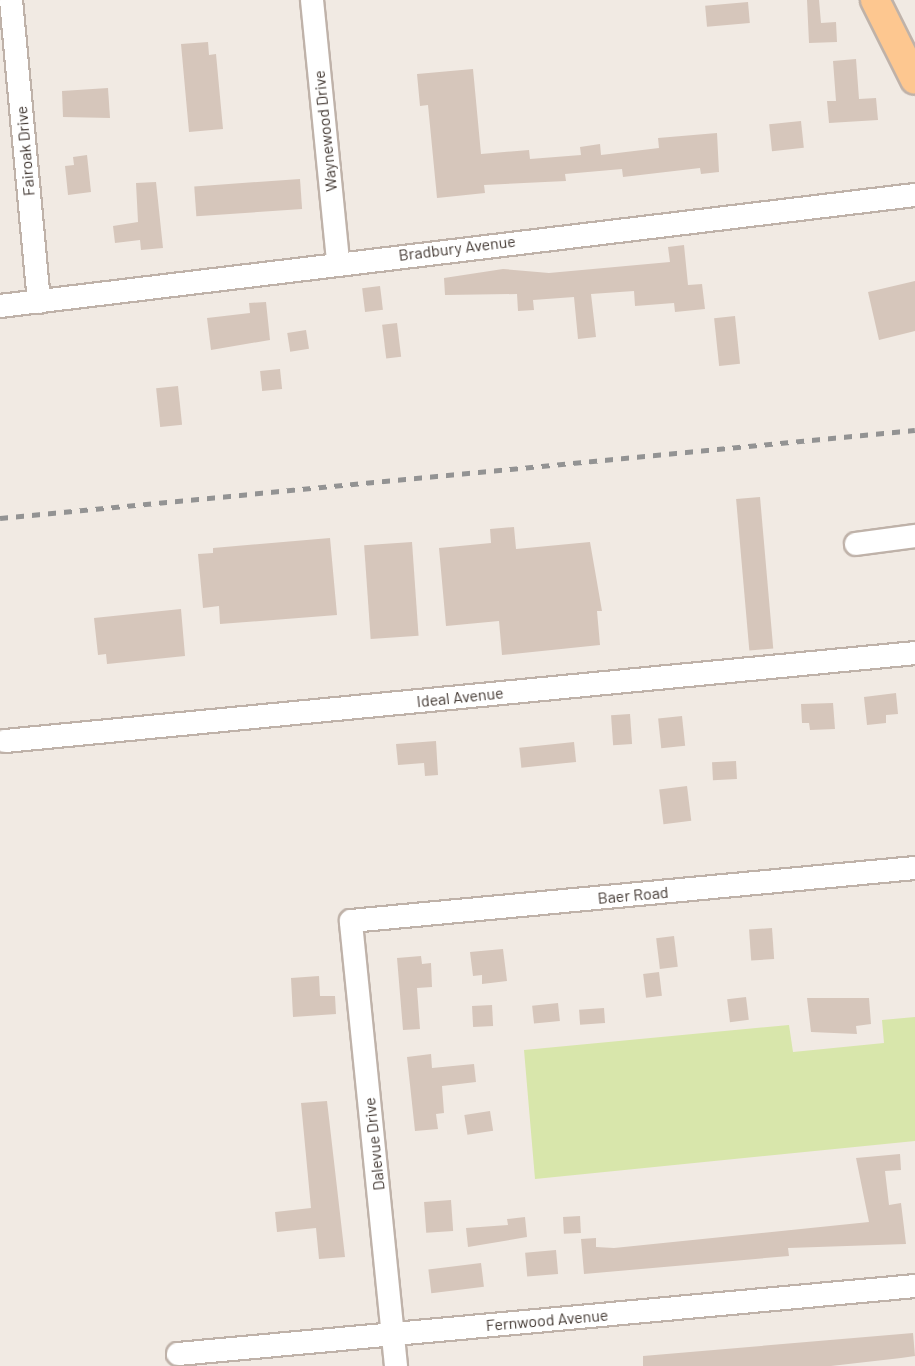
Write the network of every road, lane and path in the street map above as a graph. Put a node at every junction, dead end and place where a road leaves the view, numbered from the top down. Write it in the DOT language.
graph roads {
  1 [pos="11,0"];
  2 [pos="312,0"];
  3 [pos="875,0"];
  4 [pos="915,80"];
  5 [pos="915,195"];
  6 [pos="338,262"];
  7 [pos="39,302"];
  8 [pos="0,306"];
  9 [pos="915,536"];
  10 [pos="856,544"];
  11 [pos="915,653"];
  12 [pos="5,741"];
  13 [pos="915,868"];
  14 [pos="351,921"];
  15 [pos="915,1286"];
  16 [pos="393,1335"];
  17 [pos="178,1354"];
  18 [pos="396,1366"];
  1 -- 7 [label="street, Fairoak Drive"];
  2 -- 6 [label="street, Waynewood Drive"];
  3 -- 4 [label="main road"];
  5 -- 6 [label="street, Bradbury Avenue"];
  6 -- 7 [label="street, Bradbury Avenue"];
  7 -- 8 [label="street, Bradbury Avenue"];
  9 -- 10 [label="street"];
  11 -- 12 [label="street, Ideal Avenue"];
  13 -- 14 [label="street, Baer Road"];
  14 -- 16 [label="street, Dalevue Drive"];
  15 -- 16 [label="street, Fernwood Avenue"];
  16 -- 17 [label="street, Fernwood Avenue"];
  16 -- 18 [label="street, Dalevue Drive"];
}
